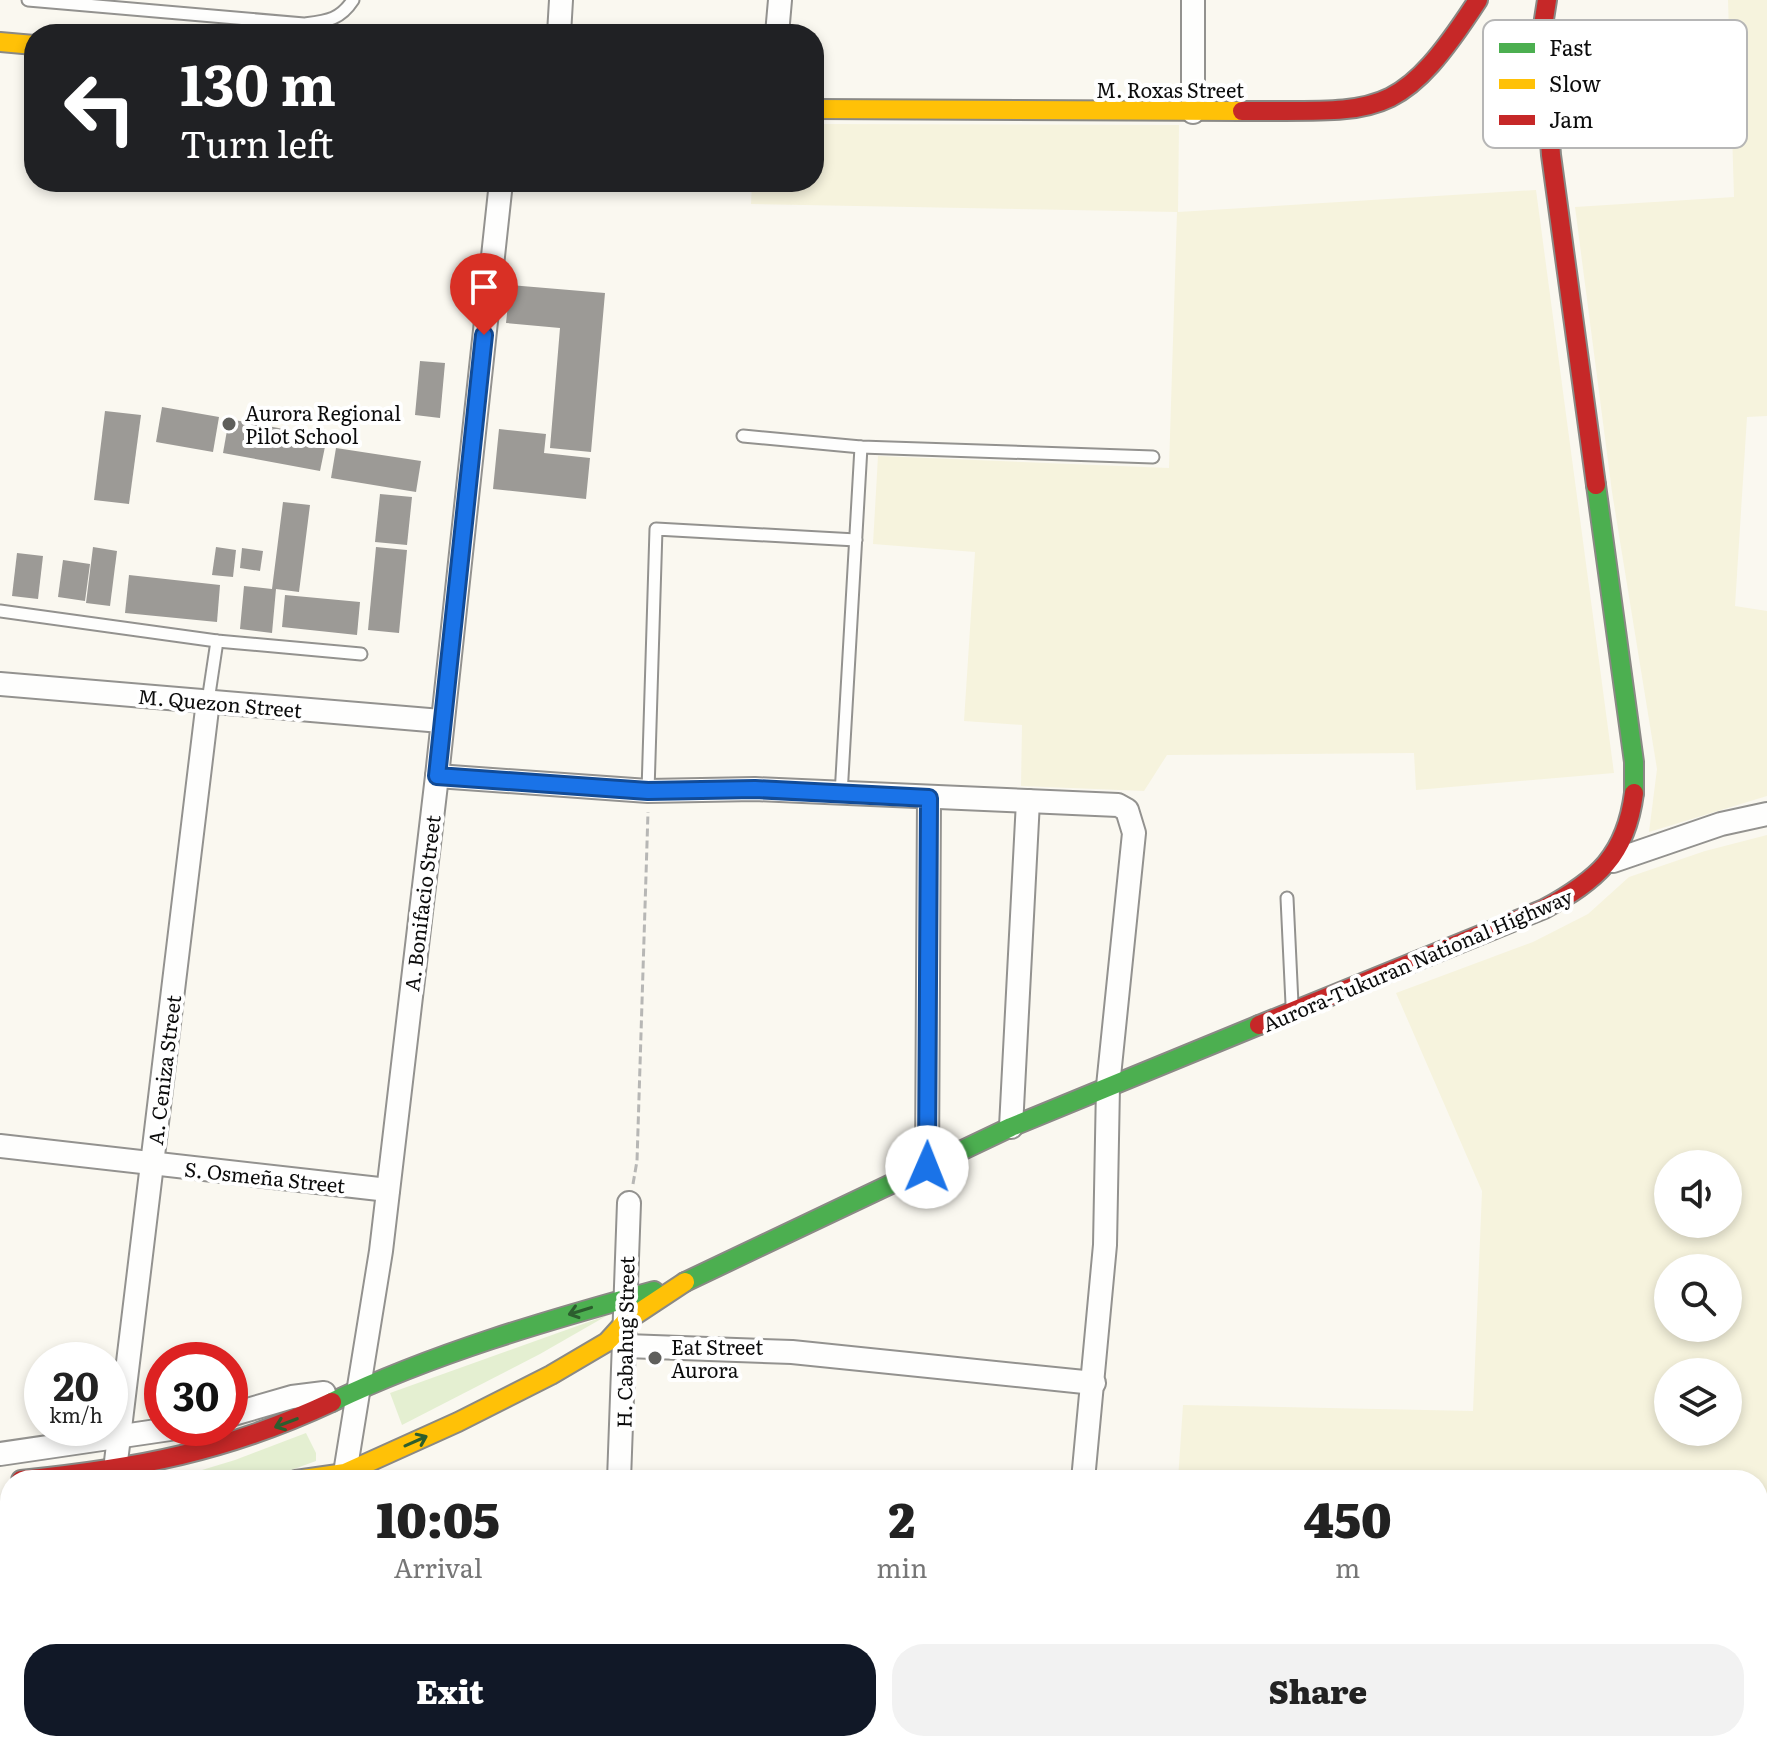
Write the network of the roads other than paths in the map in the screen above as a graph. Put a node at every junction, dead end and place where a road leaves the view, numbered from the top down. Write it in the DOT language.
graph roads {
  1 [pos="28,0"];
  2 [pos="353,0"];
  3 [pos="561,0"];
  4 [pos="780,0"];
  5 [pos="1193,0"];
  6 [pos="1478,0"];
  7 [pos="1547,0"];
  8 [pos="1544,20"];
  9 [pos="560,24"];
  10 [pos="778,24"];
  11 [pos="0,42"];
  12 [pos="24,44"];
  13 [pos="824,109"];
  14 [pos="1193,112"];
  15 [pos="1550,148"];
  16 [pos="500,192"];
  17 [pos="743,436"];
  18 [pos="861,447"];
  19 [pos="1153,457"];
  20 [pos="856,540"];
  21 [pos="0,611"];
  22 [pos="217,641"];
  23 [pos="361,654"];
  24 [pos="0,684"];
  25 [pos="208,701"];
  26 [pos="441,721"];
  27 [pos="437,776"];
  28 [pos="648,791"];
  29 [pos="841,796"];
  30 [pos="929,798"];
  31 [pos="1028,801"];
  32 [pos="1767,814"];
  33 [pos="1612,862"];
  34 [pos="1287,898"];
  35 [pos="1292,1013"];
  36 [pos="1108,1086"];
  37 [pos="1011,1127"];
  38 [pos="0,1146"];
  39 [pos="152,1163"];
  40 [pos="927,1167"];
  41 [pos="388,1190"];
  42 [pos="629,1203"];
  43 [pos="625,1310"];
  44 [pos="626,1346"];
  45 [pos="128,1358"];
  46 [pos="1094,1383"];
  47 [pos="357,1390"];
  48 [pos="248,1410"];
  49 [pos="63,1446"];
  50 [pos="117,1446"];
  51 [pos="0,1454"];
  52 [pos="115,1470"];
  53 [pos="133,1470"];
  54 [pos="343,1470"];
  55 [pos="358,1470"];
  56 [pos="620,1470"];
  57 [pos="1084,1470"];
  1 -- 2 [label="lane"];
  3 -- 9 [label="street"];
  4 -- 10 [label="street"];
  5 -- 14 [label="street"];
  6 -- 14 [label="main road, M. Roxas Street"];
  7 -- 8 [label="main road, Aurora-Tukuran National Highway"];
  11 -- 12 [label="main road"];
  13 -- 14 [label="main road, M. Roxas Street"];
  15 -- 33 [label="main road, Aurora-Tukuran National Highway"];
  16 -- 26 [label="street, A. Bonifacio Street"];
  17 -- 18 [label="lane"];
  18 -- 19 [label="lane"];
  18 -- 20 [label="lane"];
  20 -- 28 [label="lane"];
  20 -- 29 [label="lane"];
  21 -- 22 [label="lane"];
  22 -- 23 [label="lane"];
  22 -- 25 [label="lane"];
  24 -- 25 [label="street, M. Quezon Street"];
  25 -- 26 [label="street, M. Quezon Street"];
  25 -- 39 [label="street, A. Ceniza Street"];
  26 -- 27 [label="street, A. Bonifacio Street"];
  27 -- 28 [label="street"];
  27 -- 41 [label="street, A. Bonifacio Street"];
  28 -- 29 [label="street"];
  29 -- 30 [label="street"];
  30 -- 31 [label="street"];
  30 -- 40 [label="street"];
  31 -- 36 [label="street"];
  31 -- 37 [label="street"];
  32 -- 33 [label="street"];
  33 -- 35 [label="main road, Aurora-Tukuran National Highway"];
  34 -- 35 [label="lane"];
  35 -- 36 [label="main road, Aurora-Tukuran National Highway"];
  36 -- 37 [label="main road, Aurora-Tukuran National Highway"];
  36 -- 46 [label="street"];
  37 -- 40 [label="main road, Aurora-Tukuran National Highway"];
  38 -- 39 [label="street, S. Osmeña Street"];
  39 -- 41 [label="street, S. Osmeña Street"];
  39 -- 45 [label="street, A. Ceniza Street"];
  40 -- 43 [label="main road, Aurora-Tukuran National Highway"];
  41 -- 47 [label="street, A. Bonifacio Street"];
  42 -- 43 [label="street, H. Cabahug Street"];
  43 -- 44 [label="street, H. Cabahug Street"];
  43 -- 47 [label="main road, Aurora-Tukuran National Highway, one-way"];
  55 -- 43 [label="main road, Aurora-Tukuran National Highway, one-way"];
  44 -- 46 [label="street"];
  44 -- 56 [label="street, H. Cabahug Street"];
  46 -- 57 [label="street"];
  47 -- 48 [label="street, Aurora-Tukuran National Highway"];
  47 -- 53 [label="main road, Aurora-Tukuran National Highway, one-way"];
  47 -- 54 [label="street, A. Bonifacio Street"];
  49 -- 51 [label="street"];
  50 -- 52 [label="street, A. Ceniza Street"];
}
